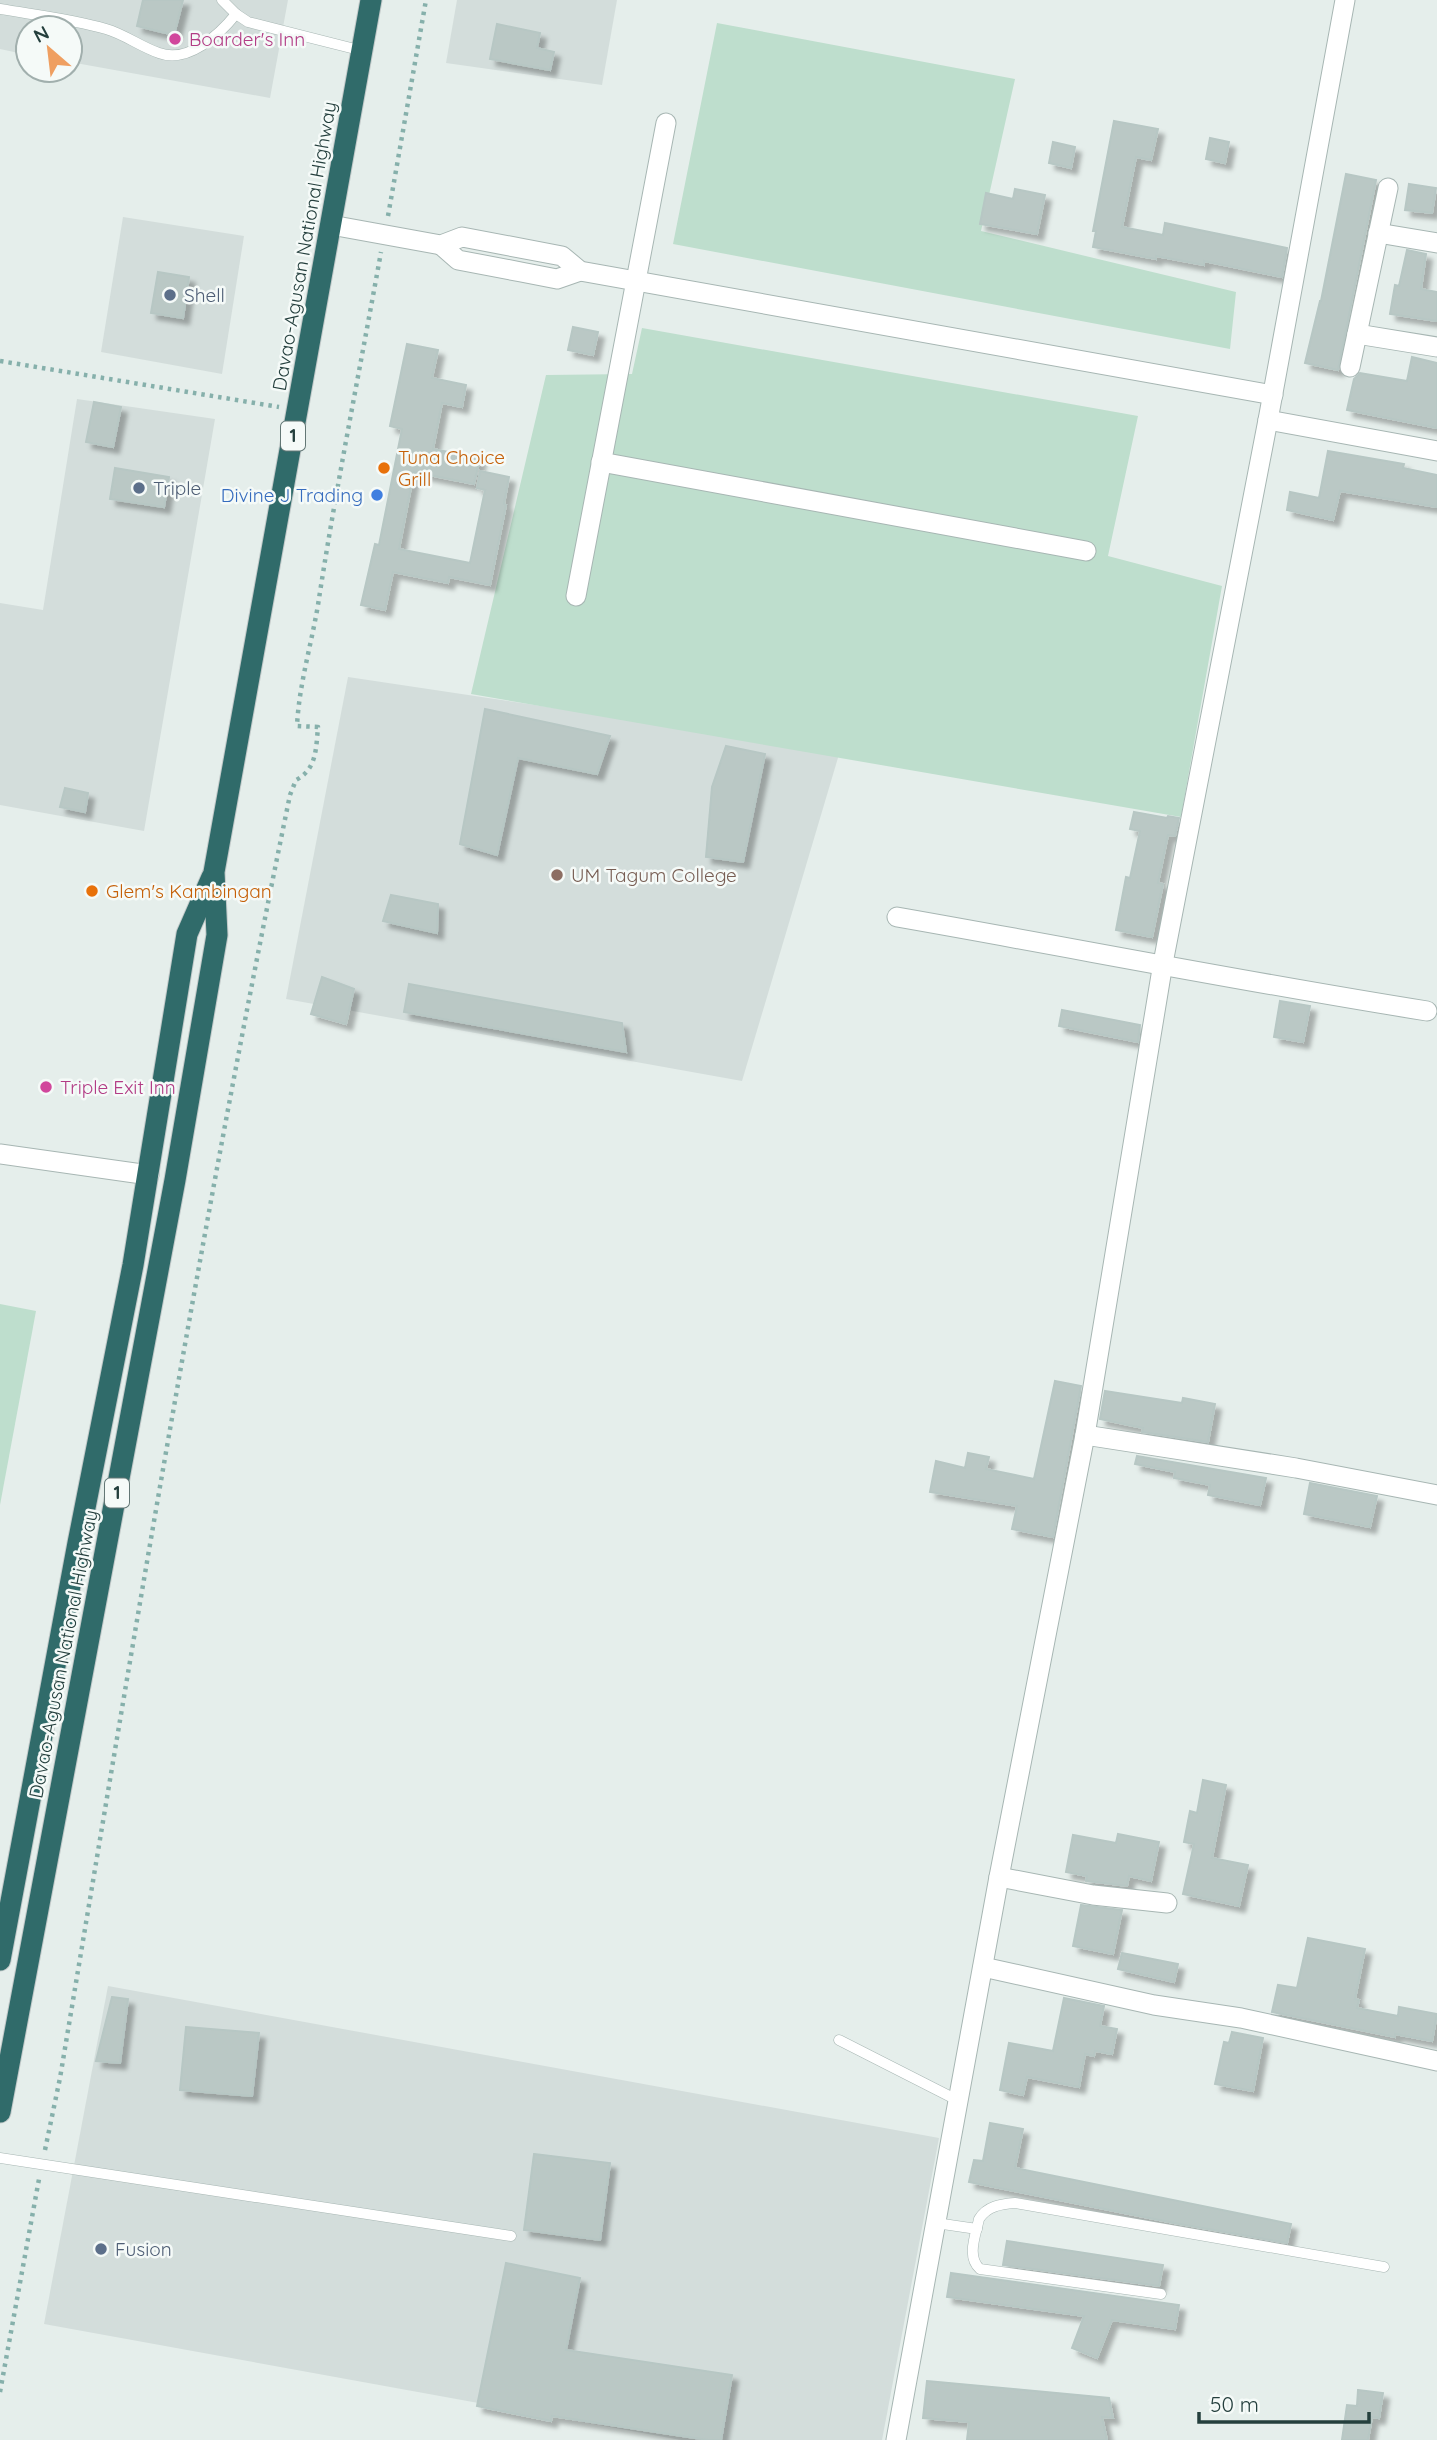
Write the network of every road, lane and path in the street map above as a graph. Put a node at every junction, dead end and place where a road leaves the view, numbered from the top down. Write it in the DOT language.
graph roads {
  1 [pos="222,0"];
  2 [pos="372,0"];
  3 [pos="426,0"];
  4 [pos="1345,0"];
  5 [pos="0,9"];
  6 [pos="236,14"];
  7 [pos="363,51"];
  8 [pos="666,123"];
  9 [pos="1388,188"];
  10 [pos="331,225"];
  11 [pos="1378,233"];
  12 [pos="384,235"];
  13 [pos="1437,243"];
  14 [pos="441,245"];
  15 [pos="526,249"];
  16 [pos="580,271"];
  17 [pos="521,272"];
  18 [pos="635,281"];
  19 [pos="1357,334"];
  20 [pos="1437,347"];
  21 [pos="0,361"];
  22 [pos="1350,367"];
  23 [pos="1273,395"];
  24 [pos="298,409"];
  25 [pos="1268,420"];
  26 [pos="1437,451"];
  27 [pos="601,462"];
  28 [pos="1086,551"];
  29 [pos="576,596"];
  30 [pos="214,872"];
  31 [pos="897,917"];
  32 [pos="1163,963"];
  33 [pos="1427,1011"];
  34 [pos="0,1154"];
  35 [pos="149,1175"];
  36 [pos="133,1265"];
  37 [pos="159,1270"];
  38 [pos="1085,1435"];
  39 [pos="1437,1495"];
  40 [pos="999,1877"];
  41 [pos="1167,1903"];
  42 [pos="0,1960"];
  43 [pos="983,1967"];
  44 [pos="839,2040"];
  45 [pos="1437,2061"];
  46 [pos="958,2101"];
  47 [pos="0,2112"];
  48 [pos="0,2158"];
  49 [pos="42,2165"];
  50 [pos="936,2222"];
  51 [pos="977,2229"];
  52 [pos="511,2236"];
  53 [pos="1384,2267"];
  54 [pos="1161,2294"];
  55 [pos="0,2392"];
  56 [pos="896,2440"];
  1 -- 6 [label="lane"];
  2 -- 7 [label="highway, Davao-Agusan National Highway / 1"];
  3 -- 12 [label="path"];
  4 -- 23 [label="street"];
  5 -- 6 [label="lane"];
  6 -- 7 [label="lane"];
  7 -- 10 [label="highway, Davao-Agusan National Highway / 1"];
  8 -- 18 [label="street"];
  9 -- 11 [label="street"];
  10 -- 12 [label="street"];
  10 -- 24 [label="highway, Davao-Agusan National Highway / 1"];
  11 -- 13 [label="street"];
  11 -- 19 [label="street"];
  12 -- 14 [label="street"];
  12 -- 49 [label="path"];
  14 -- 15 [label="street"];
  14 -- 17 [label="street"];
  15 -- 16 [label="street"];
  15 -- 17 [label="street"];
  16 -- 17 [label="street"];
  16 -- 18 [label="street"];
  18 -- 23 [label="street"];
  18 -- 27 [label="street"];
  19 -- 20 [label="street"];
  19 -- 22 [label="street"];
  21 -- 24 [label="path"];
  23 -- 25 [label="street"];
  24 -- 30 [label="highway, Davao-Agusan National Highway / 1"];
  25 -- 26 [label="street"];
  25 -- 32 [label="street"];
  27 -- 28 [label="street"];
  27 -- 29 [label="street"];
  30 -- 35 [label="highway, Davao-Agusan National Highway / 1"];
  30 -- 37 [label="highway, Davao-Agusan National Highway / 1"];
  31 -- 32 [label="street"];
  32 -- 33 [label="street"];
  32 -- 38 [label="street"];
  34 -- 35 [label="street"];
  35 -- 36 [label="highway, Davao-Agusan National Highway / 1"];
  36 -- 37 [label="highway"];
  36 -- 42 [label="highway, Davao-Agusan National Highway / 1"];
  37 -- 47 [label="highway, Davao-Agusan National Highway / 1"];
  38 -- 39 [label="street"];
  38 -- 40 [label="street"];
  40 -- 41 [label="street"];
  40 -- 43 [label="street"];
  43 -- 45 [label="street"];
  43 -- 46 [label="street"];
  44 -- 46 [label="lane"];
  46 -- 50 [label="street"];
  48 -- 49 [label="lane"];
  49 -- 52 [label="lane"];
  49 -- 55 [label="path"];
  50 -- 51 [label="lane"];
  50 -- 56 [label="street"];
  51 -- 53 [label="lane"];
  51 -- 54 [label="lane"];
}
